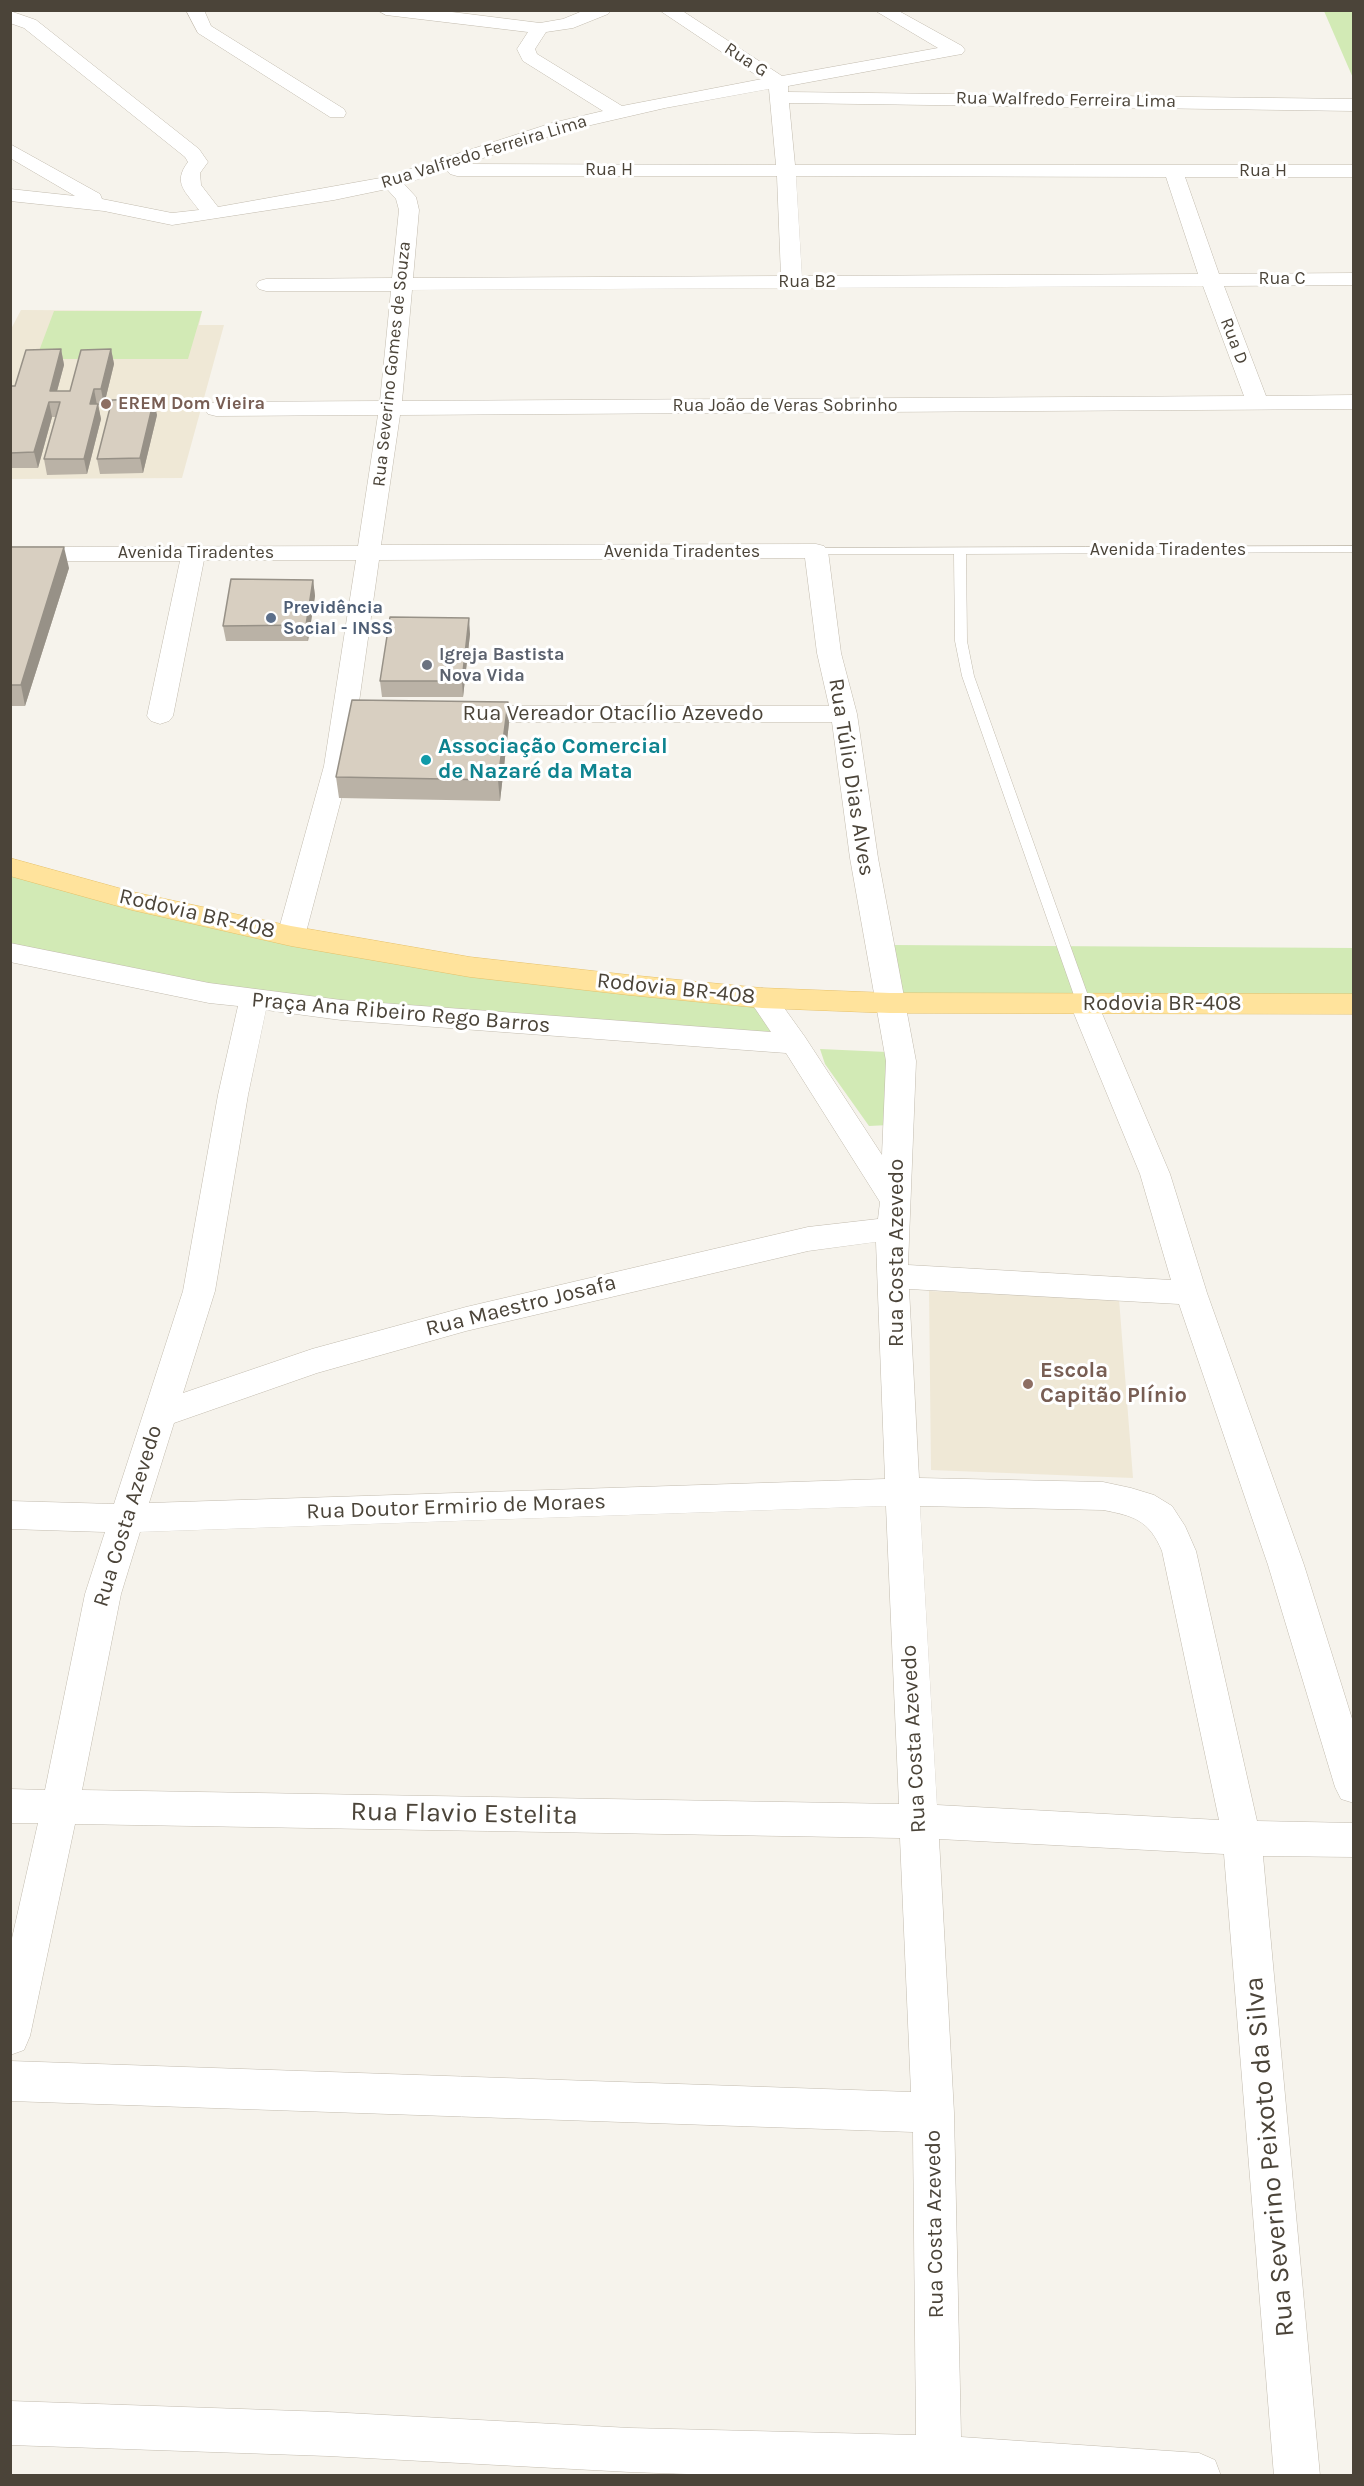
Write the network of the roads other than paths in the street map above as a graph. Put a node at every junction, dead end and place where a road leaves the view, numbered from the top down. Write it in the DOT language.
graph roads {
  1 [pos="195,10"];
  2 [pos="386,10"];
  3 [pos="602,10"];
  4 [pos="668,10"];
  5 [pos="884,10"];
  6 [pos="10,16"];
  7 [pos="540,28"];
  8 [pos="778,89"];
  9 [pos="1353,105"];
  10 [pos="620,112"];
  11 [pos="338,113"];
  12 [pos="10,150"];
  13 [pos="432,170"];
  14 [pos="786,170"];
  15 [pos="1173,170"];
  16 [pos="1353,171"];
  17 [pos="391,182"];
  18 [pos="10,195"];
  19 [pos="104,205"];
  20 [pos="213,214"];
  21 [pos="1353,279"];
  22 [pos="1211,280"];
  23 [pos="792,282"];
  24 [pos="266,285"];
  25 [pos="403,285"];
  26 [pos="1297,402"];
  27 [pos="1353,402"];
  28 [pos="1258,403"];
  29 [pos="390,408"];
  30 [pos="216,409"];
  31 [pos="1353,412"];
  32 [pos="1353,549"];
  33 [pos="960,550"];
  34 [pos="816,551"];
  35 [pos="370,552"];
  36 [pos="194,553"];
  37 [pos="10,554"];
  38 [pos="440,714"];
  39 [pos="844,714"];
  40 [pos="160,716"];
  41 [pos="10,867"];
  42 [pos="291,936"];
  43 [pos="10,952"];
  44 [pos="762,998"];
  45 [pos="254,999"];
  46 [pos="890,1003"];
  47 [pos="1084,1004"];
  48 [pos="1353,1004"];
  49 [pos="795,1044"];
  50 [pos="894,1215"];
  51 [pos="892,1276"];
  52 [pos="1191,1293"];
  53 [pos="159,1415"];
  54 [pos="902,1492"];
  55 [pos="10,1515"];
  56 [pos="126,1518"];
  57 [pos="1353,1787"];
  58 [pos="10,1806"];
  59 [pos="60,1807"];
  60 [pos="918,1821"];
  61 [pos="1242,1838"];
  62 [pos="1353,1840"];
  63 [pos="10,2036"];
  64 [pos="10,2081"];
  65 [pos="933,2113"];
  66 [pos="10,2423"];
  67 [pos="938,2467"];
  68 [pos="1199,2475"];
  69 [pos="1297,2475"];
  1 -- 11 [label="street"];
  2 -- 7 [label="street"];
  3 -- 7 [label="street"];
  4 -- 8 [label="street, Rua G"];
  5 -- 8 [label="street, Rua Valfredo Ferreira Lima"];
  6 -- 20 [label="street"];
  7 -- 10 [label="street"];
  8 -- 9 [label="street, Rua Walfredo Ferreira Lima"];
  8 -- 10 [label="street, Rua Valfredo Ferreira Lima"];
  8 -- 14 [label="street, Rua G"];
  10 -- 13 [label="street, Rua Valfredo Ferreira Lima"];
  12 -- 19 [label="street"];
  13 -- 14 [label="street, Rua H"];
  13 -- 17 [label="street, Rua Valfredo Ferreira Lima"];
  14 -- 15 [label="street"];
  14 -- 23 [label="street, Rua G"];
  15 -- 16 [label="street, Rua H"];
  15 -- 22 [label="street, Rua D"];
  17 -- 20 [label="street, Rua Valfredo Ferreira Lima"];
  17 -- 25 [label="street, Rua Severino Gomes de Souza"];
  18 -- 19 [label="street, Rua Valfredo Ferreira Lima"];
  19 -- 20 [label="street, Rua Valfredo Ferreira Lima"];
  21 -- 22 [label="street, Rua C"];
  22 -- 23 [label="street, Rua B2"];
  22 -- 28 [label="street, Rua D"];
  23 -- 25 [label="street, Rua B2"];
  24 -- 25 [label="street, Rua B2"];
  25 -- 29 [label="street, Rua Severino Gomes de Souza"];
  26 -- 27 [label="street, Rua João de Veras Sobrinho"];
  26 -- 28 [label="street, Rua João de Veras Sobrinho"];
  26 -- 31 [label="street"];
  28 -- 29 [label="street, Rua João de Veras Sobrinho"];
  29 -- 30 [label="street, Rua João de Veras Sobrinho"];
  29 -- 35 [label="street, Rua Severino Gomes de Souza"];
  32 -- 33 [label="lane, Avenida Tiradentes"];
  33 -- 34 [label="lane, Avenida Tiradentes"];
  33 -- 47 [label="lane"];
  34 -- 35 [label="street, Avenida Tiradentes"];
  34 -- 39 [label="street, Rua Túlio Dias Alves"];
  35 -- 36 [label="street, Avenida Tiradentes"];
  35 -- 42 [label="street, Rua Severino Gomes de Souza"];
  36 -- 37 [label="street, Avenida Tiradentes"];
  36 -- 40 [label="street"];
  38 -- 39 [label="street, Rua Vereador Otacílio Azevedo"];
  39 -- 46 [label="street, Rua Túlio Dias Alves"];
  41 -- 42 [label="main road, Rodovia BR-408"];
  42 -- 44 [label="main road, Rodovia BR-408"];
  43 -- 45 [label="street, Praça Ana Ribeiro Rego Barros"];
  44 -- 46 [label="main road, Rodovia BR-408"];
  44 -- 49 [label="street"];
  45 -- 49 [label="street, Praça Ana Ribeiro Rego Barros"];
  45 -- 53 [label="street, Rua Costa Azevedo"];
  46 -- 47 [label="main road, Rodovia BR-408"];
  46 -- 50 [label="street, Rua Costa Azevedo"];
  47 -- 48 [label="main road, Rodovia BR-408"];
  47 -- 52 [label="street"];
  49 -- 50 [label="street"];
  50 -- 51 [label="street, Rua Costa Azevedo"];
  50 -- 53 [label="street, Rua Maestro Josafa"];
  51 -- 52 [label="street"];
  51 -- 54 [label="street, Rua Costa Azevedo"];
  52 -- 57 [label="street"];
  53 -- 56 [label="street, Rua Costa Azevedo"];
  54 -- 56 [label="street, Rua Doutor Ermirio de Moraes"];
  54 -- 60 [label="street, Rua Costa Azevedo"];
  54 -- 61 [label="street, Rua Doutor Ermirio de Moraes"];
  55 -- 56 [label="street, Rua Doutor Ermirio de Moraes"];
  56 -- 59 [label="street, Rua Costa Azevedo"];
  58 -- 59 [label="street, Rua Flavio Estelita"];
  59 -- 60 [label="street, Rua Flavio Estelita"];
  59 -- 63 [label="street, Rua Costa Azevedo"];
  60 -- 61 [label="street, Rua Flavio Estelita"];
  60 -- 65 [label="street, Rua Costa Azevedo"];
  61 -- 62 [label="street, Rua Flavio Estelita"];
  61 -- 69 [label="street, Rua Severino Peixoto da Silva"];
  64 -- 65 [label="street"];
  65 -- 67 [label="street, Rua Costa Azevedo"];
  66 -- 67 [label="street"];
  67 -- 68 [label="street"];
}
